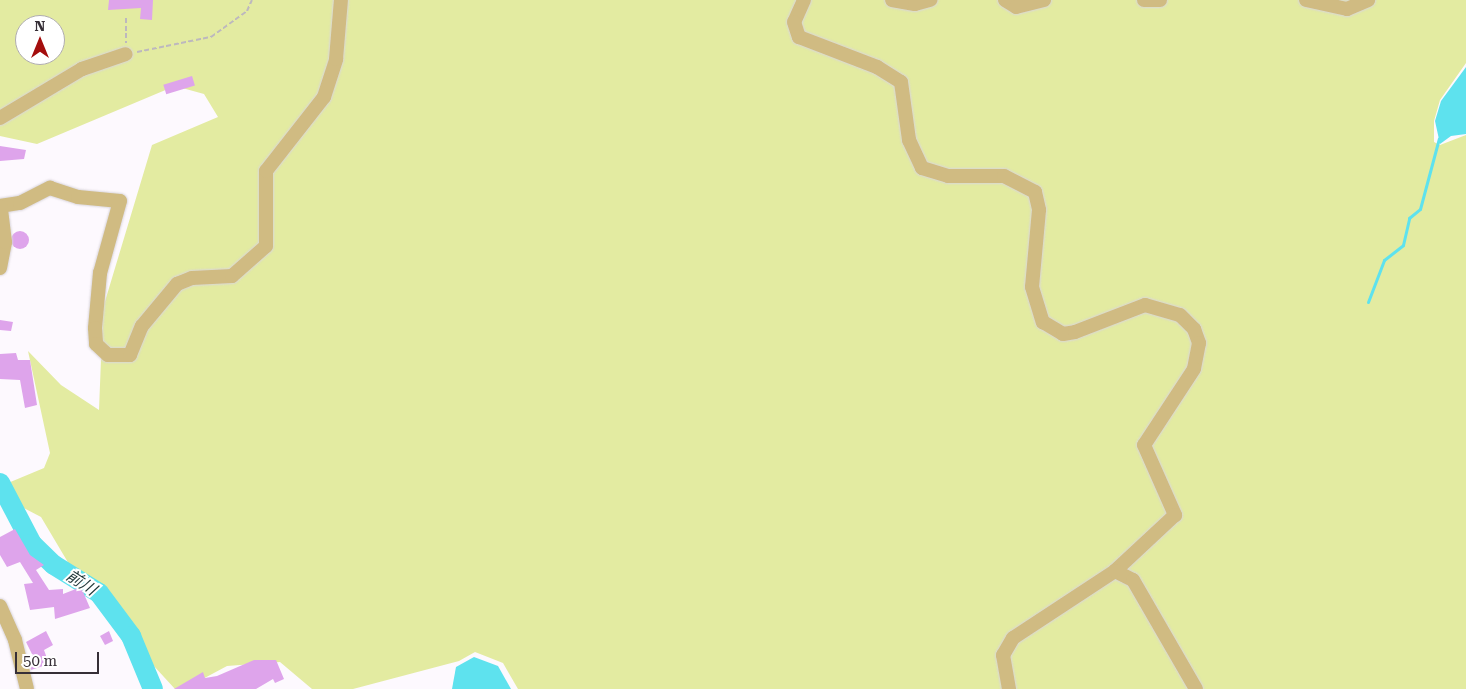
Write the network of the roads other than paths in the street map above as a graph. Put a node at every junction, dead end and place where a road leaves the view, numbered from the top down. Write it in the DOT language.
graph roads {
  1 [pos="341,0"];
  2 [pos="804,0"];
  3 [pos="892,0"];
  4 [pos="930,0"];
  5 [pos="1005,0"];
  6 [pos="1044,0"];
  7 [pos="1144,0"];
  8 [pos="1160,0"];
  9 [pos="1306,0"];
  10 [pos="1368,0"];
  11 [pos="126,54"];
  12 [pos="0,118"];
  13 [pos="1,206"];
  14 [pos="0,268"];
  15 [pos="1115,571"];
  16 [pos="0,606"];
  17 [pos="27,689"];
  18 [pos="1009,689"];
  19 [pos="1196,689"];
  1 -- 13 [label="street"];
  2 -- 15 [label="street"];
  3 -- 4 [label="street"];
  5 -- 6 [label="street"];
  7 -- 8 [label="street"];
  9 -- 10 [label="street"];
  11 -- 12 [label="street"];
  13 -- 14 [label="street"];
  15 -- 18 [label="street"];
  15 -- 19 [label="street"];
  16 -- 17 [label="street"];
}
